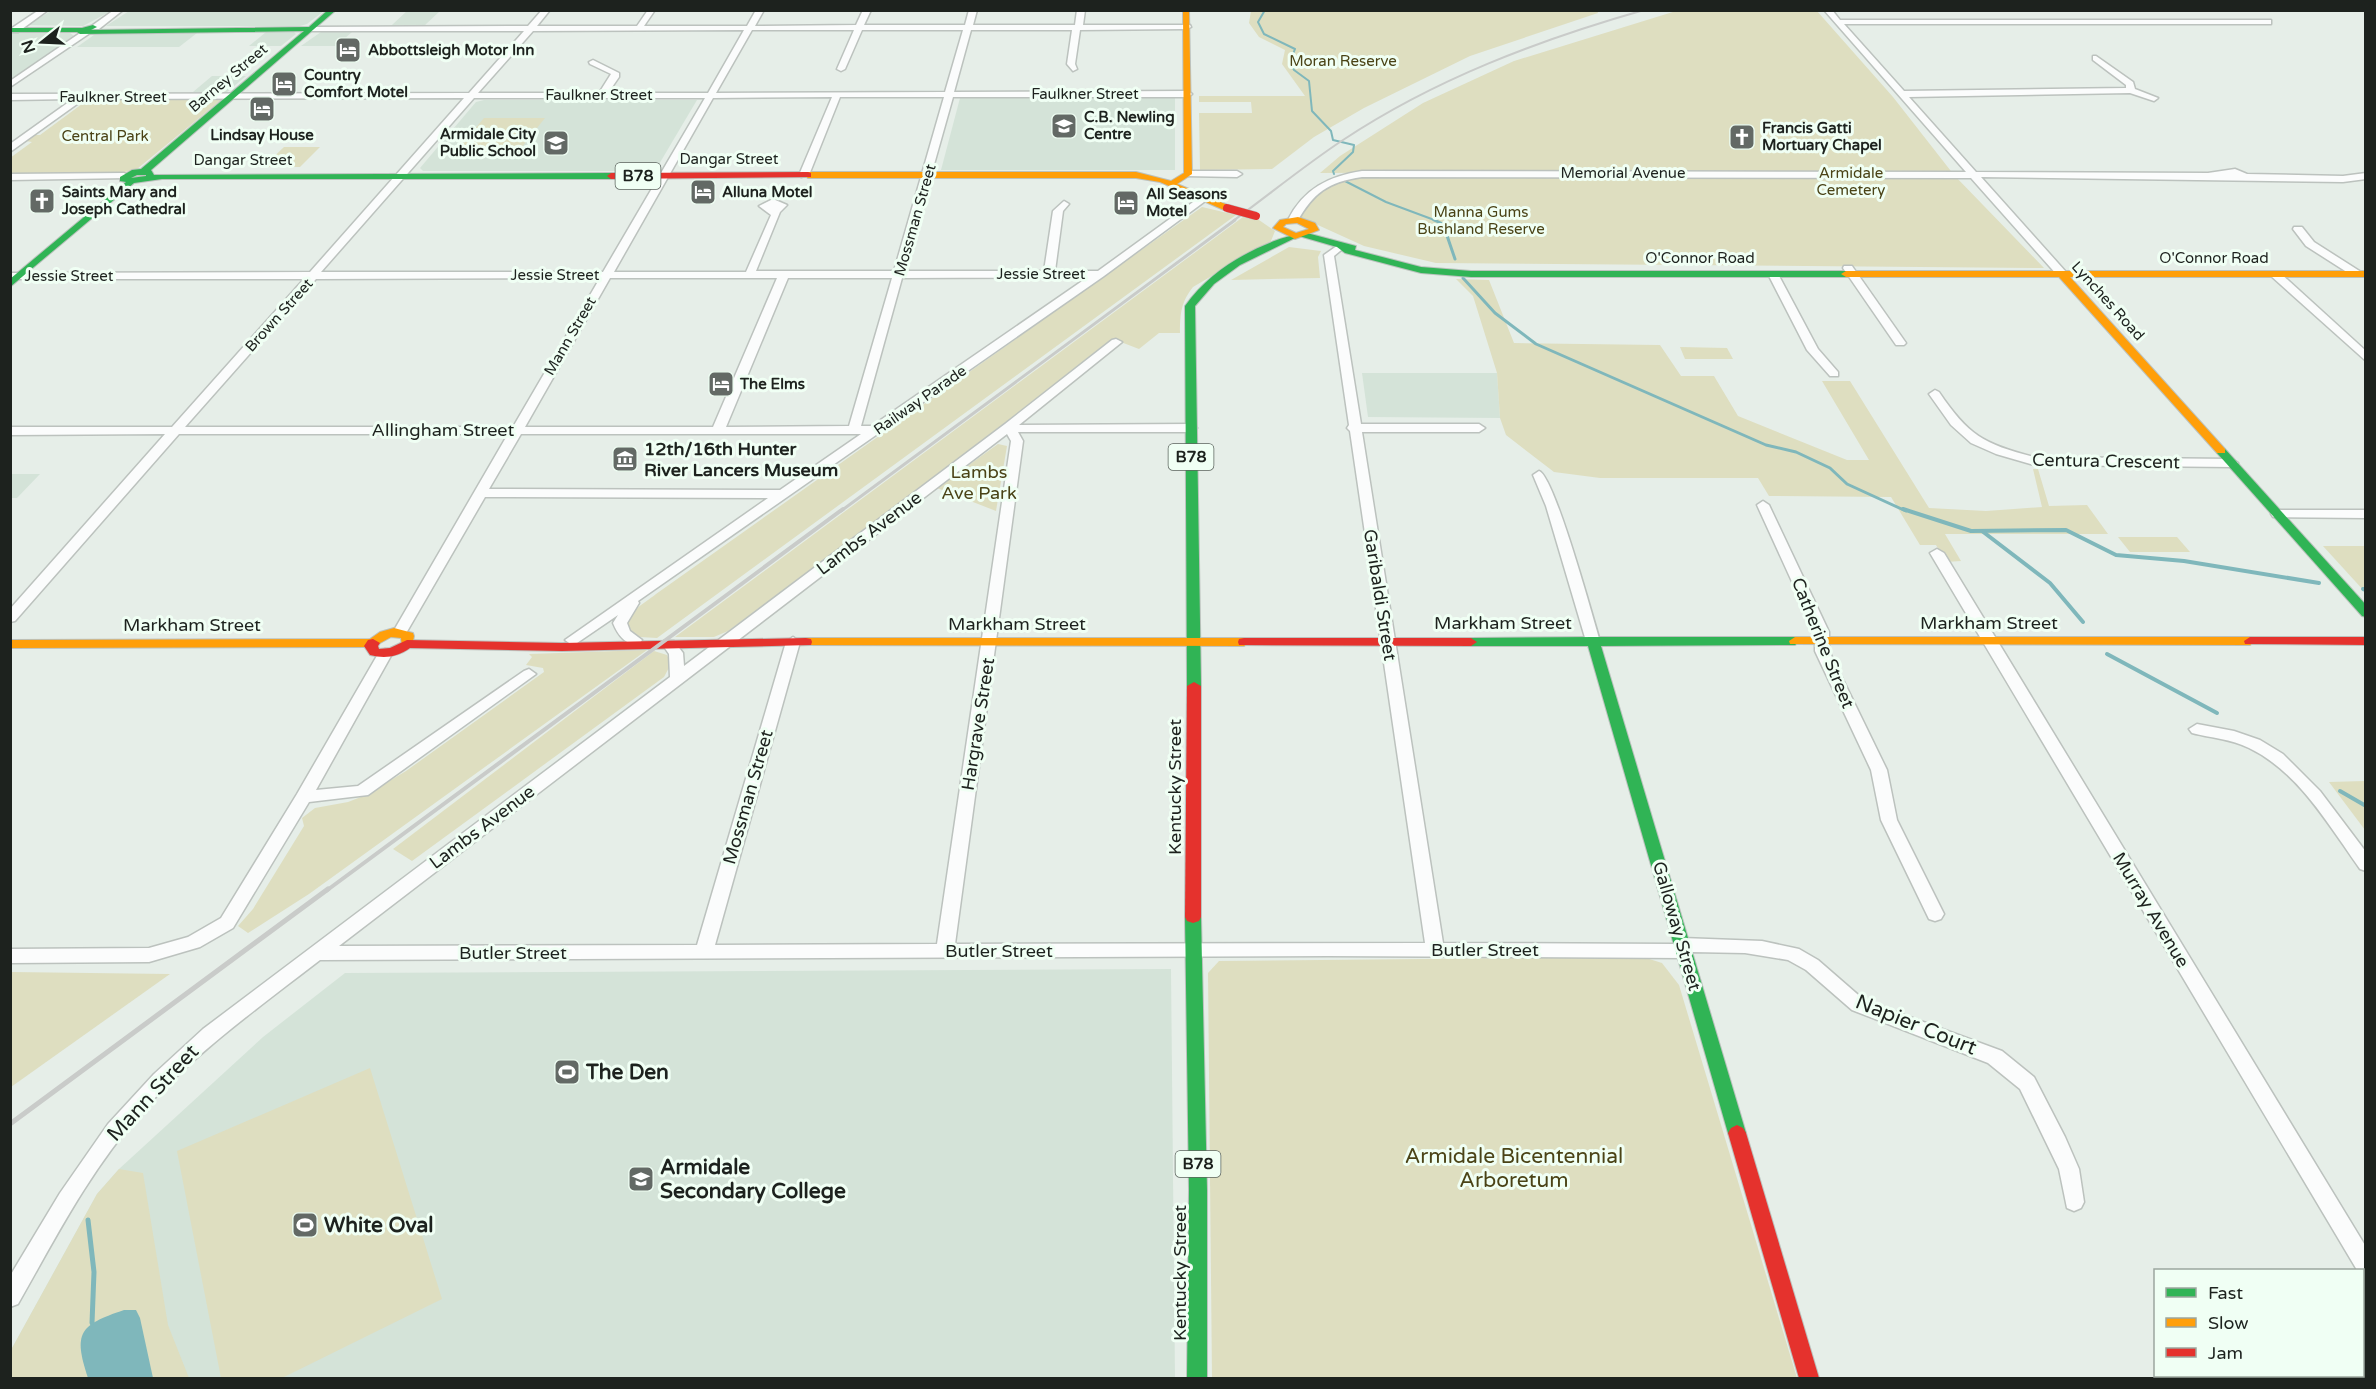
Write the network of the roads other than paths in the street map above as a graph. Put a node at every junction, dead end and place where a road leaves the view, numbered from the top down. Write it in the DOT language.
graph roads {
  1 [pos="45,10"];
  2 [pos="120,10"];
  3 [pos="333,10"];
  4 [pos="547,10"];
  5 [pos="652,10"];
  6 [pos="760,10"];
  7 [pos="867,10"];
  8 [pos="973,10"];
  9 [pos="1081,10"];
  10 [pos="1186,10"];
  11 [pos="1827,10"];
  12 [pos="1838,22"];
  13 [pos="2268,22"];
  14 [pos="1077,27"];
  15 [pos="1187,27"];
  16 [pos="531,28"];
  17 [pos="639,28"];
  18 [pos="749,28"];
  19 [pos="860,28"];
  20 [pos="968,28"];
  21 [pos="312,29"];
  22 [pos="13,30"];
  23 [pos="91,30"];
  24 [pos="2096,58"];
  25 [pos="593,62"];
  26 [pos="841,69"];
  27 [pos="1073,69"];
  28 [pos="10,85"];
  29 [pos="2131,90"];
  30 [pos="1188,94"];
  31 [pos="1904,94"];
  32 [pos="602,95"];
  33 [pos="711,95"];
  34 [pos="837,95"];
  35 [pos="950,95"];
  36 [pos="233,96"];
  37 [pos="471,96"];
  38 [pos="10,97"];
  39 [pos="82,97"];
  40 [pos="2154,98"];
  41 [pos="10,149"];
  42 [pos="147,174"];
  43 [pos="1188,174"];
  44 [pos="1238,174"];
  45 [pos="1972,174"];
  46 [pos="664,175"];
  47 [pos="804,175"];
  48 [pos="927,175"];
  49 [pos="2366,176"];
  50 [pos="10,177"];
  51 [pos="401,177"];
  52 [pos="127,179"];
  53 [pos="1174,183"];
  54 [pos="1203,199"];
  55 [pos="1064,204"];
  56 [pos="775,212"];
  57 [pos="2298,229"];
  58 [pos="1291,230"];
  59 [pos="1338,245"];
  60 [pos="1850,271"];
  61 [pos="750,274"];
  62 [pos="784,274"];
  63 [pos="900,274"];
  64 [pos="1049,274"];
  65 [pos="1100,274"];
  66 [pos="1773,274"];
  67 [pos="2062,274"];
  68 [pos="2275,274"];
  69 [pos="2361,274"];
  70 [pos="315,275"];
  71 [pos="606,275"];
  72 [pos="14,279"];
  73 [pos="1116,342"];
  74 [pos="1900,344"];
  75 [pos="2366,358"];
  76 [pos="1834,374"];
  77 [pos="1935,394"];
  78 [pos="1009,427"];
  79 [pos="1191,428"];
  80 [pos="1353,428"];
  81 [pos="1479,428"];
  82 [pos="854,429"];
  83 [pos="515,430"];
  84 [pos="718,430"];
  85 [pos="876,430"];
  86 [pos="10,431"];
  87 [pos="177,431"];
  88 [pos="2232,463"];
  89 [pos="1539,475"];
  90 [pos="480,493"];
  91 [pos="785,494"];
  92 [pos="1763,505"];
  93 [pos="2278,514"];
  94 [pos="2366,514"];
  95 [pos="1937,553"];
  96 [pos="636,598"];
  97 [pos="2366,613"];
  98 [pos="10,618"];
  99 [pos="403,638"];
  100 [pos="572,640"];
  101 [pos="1193,641"];
  102 [pos="1387,641"];
  103 [pos="1593,641"];
  104 [pos="1821,641"];
  105 [pos="1990,641"];
  106 [pos="2366,641"];
  107 [pos="638,642"];
  108 [pos="724,642"];
  109 [pos="793,642"];
  110 [pos="991,642"];
  111 [pos="373,643"];
  112 [pos="10,644"];
  113 [pos="544,644"];
  114 [pos="669,644"];
  115 [pos="385,654"];
  116 [pos="529,674"];
  117 [pos="677,678"];
  118 [pos="2197,729"];
  119 [pos="304,797"];
  120 [pos="2366,865"];
  121 [pos="1935,914"];
  122 [pos="1683,948"];
  123 [pos="1192,950"];
  124 [pos="1435,950"];
  125 [pos="945,951"];
  126 [pos="704,952"];
  127 [pos="315,954"];
  128 [pos="10,956"];
  129 [pos="2074,1202"];
  130 [pos="2366,1267"];
  131 [pos="10,1297"];
  132 [pos="1197,1378"];
  133 [pos="1809,1378"];
  1 -- 22 [label="street"];
  2 -- 23 [label="street"];
  3 -- 21 [label="street, Barney Street / B78"];
  4 -- 16 [label="street, Brown Street"];
  5 -- 17 [label="street"];
  6 -- 18 [label="street, Mann Street"];
  7 -- 19 [label="street"];
  8 -- 20 [label="street, Mossman Street"];
  9 -- 14 [label="street"];
  10 -- 15 [label="street"];
  11 -- 12 [label="street, Lynches Road"];
  12 -- 13 [label="street"];
  12 -- 31 [label="street, Lynches Road"];
  14 -- 15 [label="street"];
  14 -- 20 [label="street"];
  14 -- 27 [label="street"];
  15 -- 30 [label="street"];
  16 -- 17 [label="street"];
  16 -- 21 [label="street"];
  16 -- 37 [label="street, Brown Street"];
  17 -- 18 [label="street"];
  18 -- 19 [label="street"];
  18 -- 33 [label="street, Mann Street"];
  19 -- 20 [label="street"];
  19 -- 26 [label="street"];
  20 -- 35 [label="street, Mossman Street"];
  21 -- 23 [label="street"];
  21 -- 36 [label="street, Barney Street / B78"];
  22 -- 23 [label="street"];
  23 -- 28 [label="street"];
  24 -- 29 [label="street"];
  25 -- 32 [label="street"];
  29 -- 31 [label="street"];
  29 -- 40 [label="street"];
  30 -- 35 [label="street, Faulkner Street"];
  30 -- 43 [label="street"];
  31 -- 45 [label="street, Lynches Road"];
  32 -- 33 [label="street, Faulkner Street"];
  32 -- 37 [label="street, Faulkner Street"];
  33 -- 34 [label="street, Faulkner Street"];
  33 -- 46 [label="street, Mann Street"];
  34 -- 35 [label="street, Faulkner Street"];
  34 -- 47 [label="street"];
  35 -- 48 [label="street, Mossman Street"];
  36 -- 37 [label="street, Faulkner Street"];
  36 -- 39 [label="street, Faulkner Street"];
  36 -- 42 [label="street, Barney Street / B78"];
  37 -- 51 [label="street, Brown Street"];
  38 -- 39 [label="street, Faulkner Street"];
  39 -- 41 [label="street"];
  42 -- 51 [label="street, Dangar Street / B78"];
  42 -- 52 [label="street, B78"];
  43 -- 44 [label="street"];
  43 -- 53 [label="street"];
  45 -- 49 [label="street, Memorial Avenue"];
  45 -- 58 [label="street, Memorial Avenue"];
  45 -- 67 [label="street, Lynches Road"];
  46 -- 47 [label="street, Dangar Street / B78"];
  46 -- 51 [label="street, Dangar Street / B78"];
  46 -- 71 [label="street, Mann Street"];
  47 -- 48 [label="street, Dangar Street / B78"];
  48 -- 53 [label="street, Dangar Street / B78"];
  48 -- 63 [label="street, Mossman Street"];
  50 -- 52 [label="street"];
  51 -- 70 [label="street, Brown Street"];
  52 -- 72 [label="street"];
  53 -- 54 [label="street, Dangar Street / B78"];
  54 -- 58 [label="street, Dangar Street / B78, bridge"];
  54 -- 65 [label="street, Railway Parade"];
  55 -- 64 [label="street"];
  56 -- 61 [label="street"];
  57 -- 69 [label="street"];
  58 -- 59 [label="street, O'Connor Road"];
  58 -- 79 [label="street, Kentucky Street / B78"];
  59 -- 60 [label="street, O'Connor Road"];
  59 -- 66 [label="street, O'Connor Road"];
  59 -- 80 [label="street, Garibaldi Street"];
  60 -- 66 [label="street, O'Connor Road"];
  60 -- 67 [label="street, O'Connor Road"];
  60 -- 74 [label="street"];
  61 -- 62 [label="street, Jessie Street"];
  61 -- 71 [label="street, Jessie Street"];
  62 -- 63 [label="street, Jessie Street"];
  62 -- 84 [label="street"];
  63 -- 64 [label="street, Jessie Street"];
  63 -- 82 [label="street, Mossman Street"];
  64 -- 65 [label="street, Jessie Street"];
  65 -- 85 [label="street, Railway Parade"];
  66 -- 76 [label="street"];
  67 -- 68 [label="street, O'Connor Road"];
  67 -- 88 [label="street, Lynches Road"];
  68 -- 69 [label="street, O'Connor Road"];
  68 -- 75 [label="street"];
  70 -- 71 [label="street, Jessie Street"];
  70 -- 72 [label="street, Jessie Street"];
  70 -- 87 [label="street, Brown Street"];
  71 -- 83 [label="street, Mann Street"];
  73 -- 78 [label="street, Lambs Avenue"];
  77 -- 88 [label="street, Centura Crescent"];
  78 -- 79 [label="street"];
  78 -- 108 [label="street, Lambs Avenue"];
  78 -- 110 [label="street, Hargrave Street"];
  79 -- 101 [label="street, Kentucky Street / B78"];
  80 -- 81 [label="street"];
  80 -- 102 [label="street, Garibaldi Street"];
  82 -- 84 [label="street, Allingham Street"];
  82 -- 85 [label="street, Allingham Street"];
  83 -- 84 [label="street, Allingham Street"];
  83 -- 87 [label="street, Allingham Street"];
  83 -- 90 [label="street, Mann Street"];
  85 -- 91 [label="street, Railway Parade"];
  86 -- 87 [label="street, Allingham Street"];
  87 -- 98 [label="street, Brown Street"];
  88 -- 93 [label="street, Lynches Road"];
  89 -- 103 [label="street, Galloway Street"];
  90 -- 91 [label="street"];
  90 -- 99 [label="street, Mann Street"];
  91 -- 96 [label="street, Railway Parade"];
  92 -- 104 [label="street, Catherine Street"];
  93 -- 94 [label="street"];
  93 -- 97 [label="street, Lynches Road"];
  95 -- 105 [label="street, Murray Avenue"];
  96 -- 100 [label="street, Railway Parade"];
  96 -- 107 [label="street, Railway Parade"];
  99 -- 111 [label="street"];
  99 -- 113 [label="street, Markham Street"];
  99 -- 115 [label="street"];
  100 -- 107 [label="street, Markham Street"];
  100 -- 113 [label="street, Markham Street"];
  101 -- 102 [label="street, Markham Street"];
  101 -- 110 [label="street, Markham Street"];
  101 -- 123 [label="street, Kentucky Street / B78"];
  102 -- 103 [label="street, Markham Street"];
  102 -- 124 [label="street, Garibaldi Street"];
  103 -- 104 [label="street, Markham Street"];
  103 -- 122 [label="street, Galloway Street"];
  104 -- 105 [label="street, Markham Street"];
  104 -- 121 [label="street, Catherine Street"];
  105 -- 106 [label="street, Markham Street"];
  105 -- 130 [label="street, Murray Avenue"];
  107 -- 113 [label="street, Markham Street"];
  107 -- 114 [label="street, Markham Street"];
  108 -- 109 [label="street, Markham Street"];
  108 -- 114 [label="street, Markham Street"];
  108 -- 117 [label="street, Lambs Avenue"];
  109 -- 110 [label="street, Markham Street"];
  109 -- 126 [label="street, Mossman Street"];
  110 -- 125 [label="street, Hargrave Street"];
  111 -- 112 [label="street, Markham Street"];
  111 -- 115 [label="street"];
  114 -- 117 [label="street"];
  115 -- 119 [label="street"];
  116 -- 119 [label="street"];
  117 -- 127 [label="street, Lambs Avenue"];
  118 -- 120 [label="street"];
  119 -- 128 [label="street"];
  122 -- 124 [label="street, Butler Street"];
  122 -- 129 [label="street, Napier Court"];
  122 -- 133 [label="street, Galloway Street"];
  123 -- 124 [label="street, Butler Street"];
  123 -- 125 [label="street, Butler Street"];
  123 -- 132 [label="street, Kentucky Street / B78"];
  125 -- 126 [label="street, Butler Street"];
  126 -- 127 [label="street, Butler Street"];
  127 -- 131 [label="street, Mann Street"];
}
